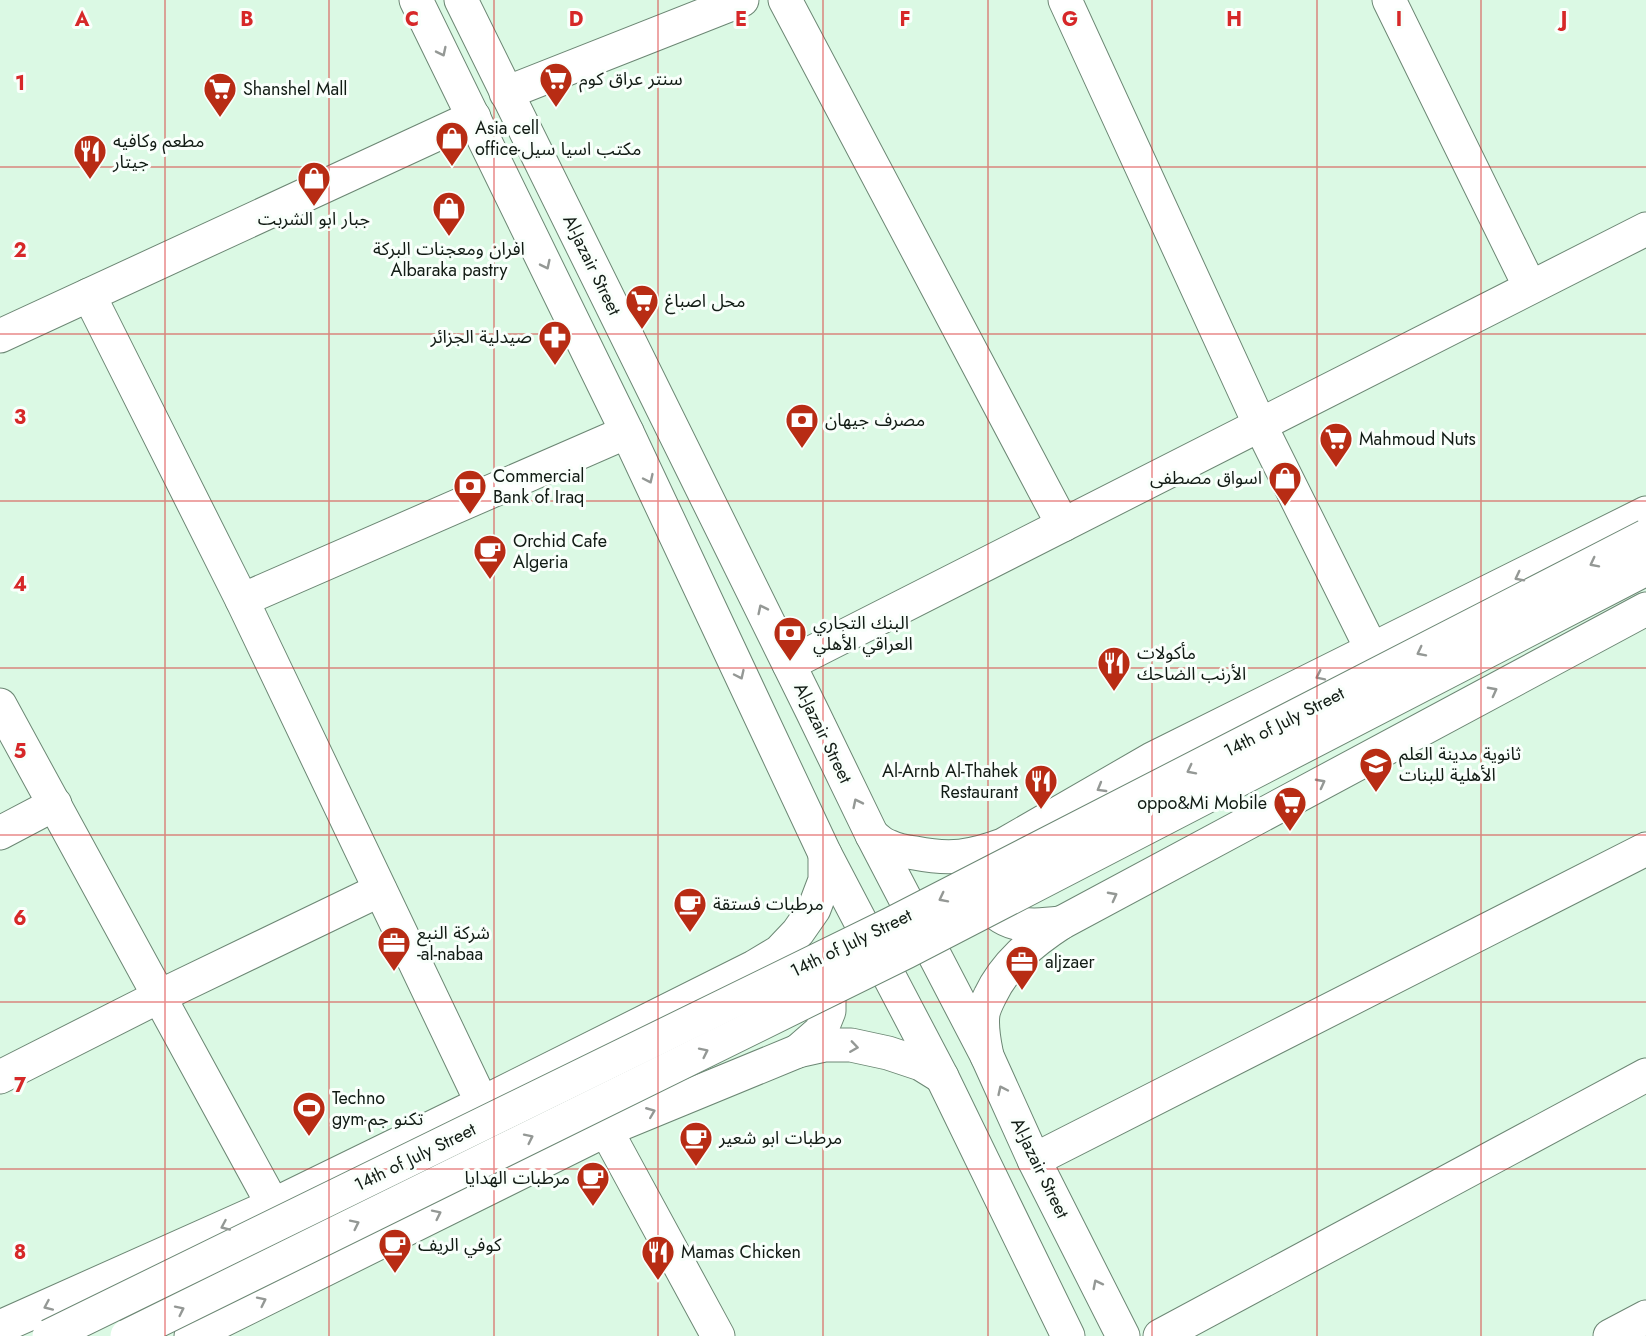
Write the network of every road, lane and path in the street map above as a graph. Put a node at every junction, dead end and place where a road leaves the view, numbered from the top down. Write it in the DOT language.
graph roads {
  1 [pos="416,0"];
  2 [pos="461,0"];
  3 [pos="742,0"];
  4 [pos="785,0"];
  5 [pos="1065,0"];
  6 [pos="1389,0"];
  7 [pos="506,93"];
  8 [pos="474,117"];
  9 [pos="1646,229"];
  10 [pos="1530,287"];
  11 [pos="89,295"];
  12 [pos="0,336"];
  13 [pos="1260,425"];
  14 [pos="627,432"];
  15 [pos="1646,513"];
  16 [pos="1063,525"];
  17 [pos="1646,536"];
  18 [pos="1646,569"];
  19 [pos="242,600"];
  20 [pos="1646,609"];
  21 [pos="1372,650"];
  22 [pos="789,663"];
  23 [pos="0,705"];
  24 [pos="55,804"];
  25 [pos="0,833"];
  26 [pos="872,835"];
  27 [pos="1003,845"];
  28 [pos="1646,849"];
  29 [pos="825,854"];
  30 [pos="380,890"];
  31 [pos="1061,923"];
  32 [pos="754,967"];
  33 [pos="160,996"];
  34 [pos="798,1051"];
  35 [pos="987,1056"];
  36 [pos="1646,1075"];
  37 [pos="0,1077"];
  38 [pos="942,1077"];
  39 [pos="482,1103"];
  40 [pos="606,1130"];
  41 [pos="1034,1160"];
  42 [pos="273,1205"];
  43 [pos="1646,1317"];
  44 [pos="0,1327"];
  45 [pos="50,1336"];
  46 [pos="127,1336"];
  47 [pos="191,1336"];
  48 [pos="718,1336"];
  49 [pos="1068,1336"];
  50 [pos="1123,1336"];
  51 [pos="1160,1336"];
  52 [pos="1610,1336"];
  1 -- 8 [label="main road, one-way"];
  2 -- 7 [label="main road, Al-Jazair Street"];
  3 -- 7 [label="main road"];
  4 -- 16 [label="main road"];
  5 -- 13 [label="main road"];
  6 -- 10 [label="main road"];
  22 -- 7 [label="main road, Al-Jazair Street, one-way"];
  8 -- 11 [label="main road"];
  8 -- 14 [label="main road, one-way"];
  9 -- 10 [label="main road"];
  10 -- 13 [label="main road"];
  11 -- 12 [label="main road"];
  11 -- 19 [label="main road"];
  13 -- 16 [label="main road"];
  13 -- 21 [label="main road"];
  14 -- 19 [label="main road"];
  14 -- 29 [label="main road, one-way"];
  15 -- 21 [label="main road, one-way"];
  16 -- 22 [label="main road"];
  17 -- 45 [label="main road, 14th of July Street, one-way, bridge"];
  46 -- 18 [label="main road, 14th of July Street, one-way, bridge"];
  19 -- 30 [label="main road"];
  31 -- 20 [label="main road, one-way"];
  21 -- 27 [label="main road, one-way"];
  26 -- 22 [label="main road, Al-Jazair Street, one-way"];
  23 -- 24 [label="main road"];
  24 -- 25 [label="main road"];
  24 -- 33 [label="main road"];
  26 -- 27 [label="main road"];
  26 -- 35 [label="main road, Al-Jazair Street"];
  27 -- 31 [label="main road"];
  28 -- 41 [label="main road"];
  29 -- 32 [label="main road"];
  29 -- 38 [label="main road"];
  30 -- 33 [label="main road"];
  30 -- 39 [label="main road"];
  31 -- 35 [label="main road"];
  32 -- 34 [label="main road"];
  32 -- 39 [label="main road"];
  33 -- 37 [label="main road"];
  33 -- 42 [label="main road"];
  34 -- 38 [label="main road, one-way"];
  40 -- 34 [label="main road, one-way"];
  41 -- 35 [label="main road, Al-Jazair Street, one-way"];
  36 -- 51 [label="main road"];
  38 -- 49 [label="main road"];
  39 -- 42 [label="main road"];
  47 -- 40 [label="main road, one-way"];
  40 -- 48 [label="main road"];
  50 -- 41 [label="main road, Al-Jazair Street, one-way"];
  42 -- 44 [label="main road, one-way"];
  43 -- 52 [label="main road"];
}
